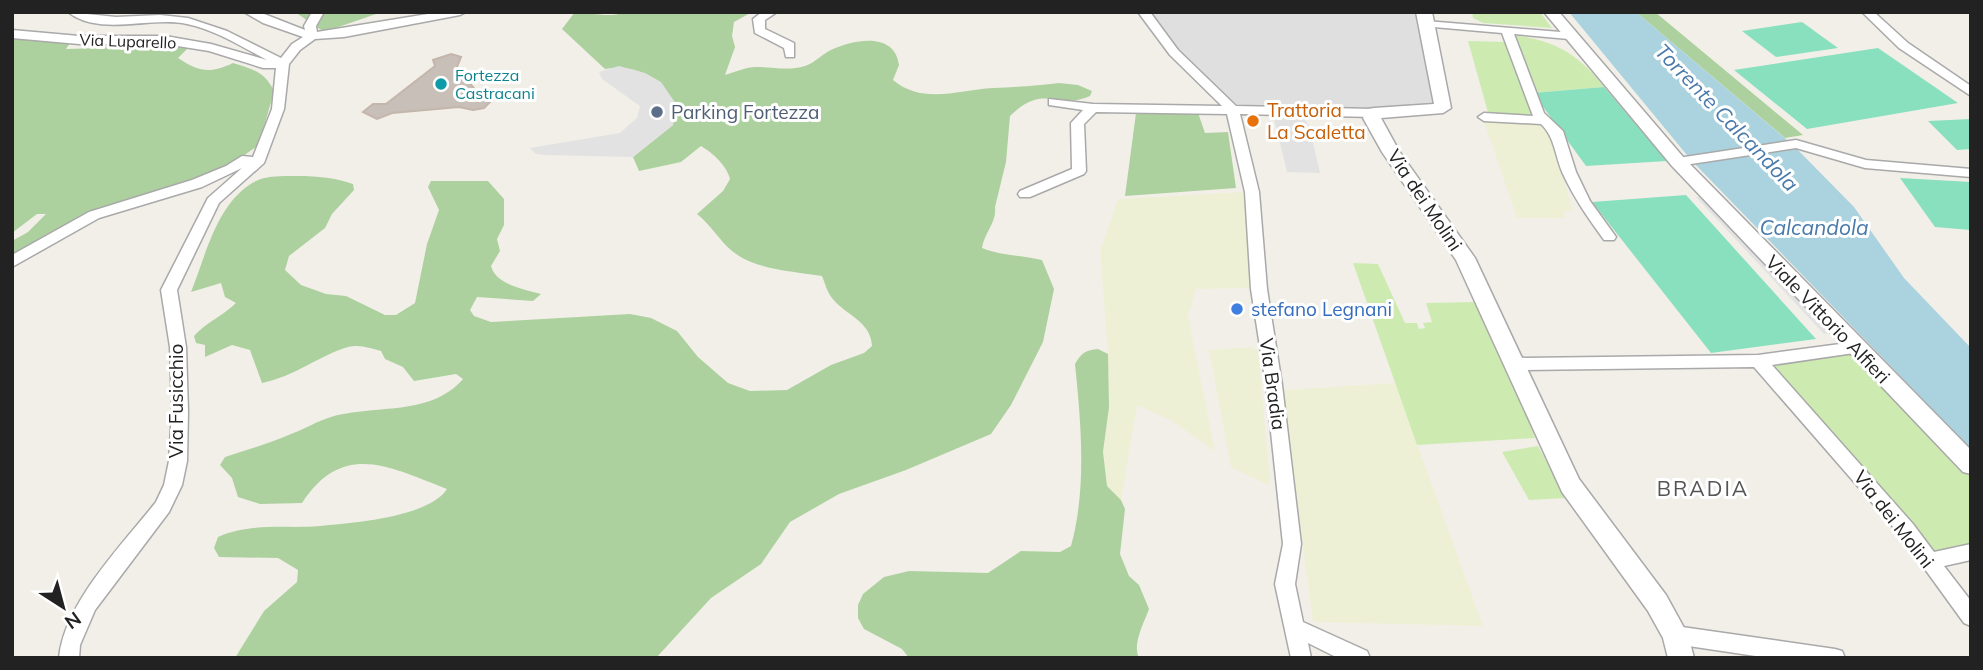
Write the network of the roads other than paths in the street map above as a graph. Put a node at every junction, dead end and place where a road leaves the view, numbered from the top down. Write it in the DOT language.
graph roads {
  1 [pos="74,12"];
  2 [pos="250,12"];
  3 [pos="318,12"];
  4 [pos="460,12"];
  5 [pos="771,12"];
  6 [pos="1144,12"];
  7 [pos="1467,12"];
  8 [pos="1551,12"];
  9 [pos="1868,12"];
  10 [pos="1425,18"];
  11 [pos="1471,27"];
  12 [pos="1506,29"];
  13 [pos="12,34"];
  14 [pos="1569,35"];
  15 [pos="312,36"];
  16 [pos="790,54"];
  17 [pos="283,64"];
  18 [pos="1971,92"];
  19 [pos="1053,102"];
  20 [pos="1093,108"];
  21 [pos="1233,110"];
  22 [pos="1374,113"];
  23 [pos="1484,117"];
  24 [pos="1544,120"];
  25 [pos="266,145"];
  26 [pos="1678,162"];
  27 [pos="1971,173"];
  28 [pos="1025,194"];
  29 [pos="1609,237"];
  30 [pos="12,262"];
  31 [pos="1855,348"];
  32 [pos="1758,361"];
  33 [pos="1514,364"];
  34 [pos="1971,465"];
  35 [pos="1971,552"];
  36 [pos="1929,561"];
  37 [pos="1971,617"];
  38 [pos="1293,627"];
  39 [pos="1675,635"];
  40 [pos="69,658"];
  41 [pos="1301,658"];
  42 [pos="1360,658"];
  43 [pos="1681,658"];
  44 [pos="1835,658"];
  1 -- 17 [label="street"];
  2 -- 15 [label="street"];
  3 -- 15 [label="street"];
  4 -- 15 [label="street"];
  5 -- 16 [label="street"];
  6 -- 21 [label="street"];
  7 -- 11 [label="street"];
  8 -- 14 [label="street, Viale Vittorio Alfieri"];
  9 -- 18 [label="street"];
  10 -- 11 [label="street"];
  10 -- 22 [label="street"];
  11 -- 12 [label="street"];
  12 -- 14 [label="street"];
  12 -- 24 [label="street"];
  13 -- 17 [label="street, Via Luparello"];
  14 -- 26 [label="street, Viale Vittorio Alfieri"];
  15 -- 17 [label="street"];
  17 -- 25 [label="street, Via Fusicchio"];
  19 -- 20 [label="street"];
  20 -- 21 [label="street"];
  20 -- 28 [label="street"];
  21 -- 22 [label="street"];
  21 -- 38 [label="street, Via Bradia"];
  22 -- 33 [label="street, Via dei Molini"];
  23 -- 24 [label="street"];
  24 -- 29 [label="street"];
  25 -- 30 [label="street"];
  25 -- 40 [label="street, Via Fusicchio"];
  26 -- 27 [label="street"];
  26 -- 31 [label="street, Viale Vittorio Alfieri"];
  31 -- 32 [label="street"];
  31 -- 34 [label="street, Viale Vittorio Alfieri"];
  32 -- 33 [label="street"];
  32 -- 36 [label="street, Via dei Molini"];
  33 -- 39 [label="street, Via dei Molini"];
  35 -- 36 [label="street"];
  36 -- 37 [label="street, Via dei Molini"];
  38 -- 41 [label="street, Via Bradia"];
  38 -- 42 [label="street"];
  39 -- 43 [label="street, Via dei Molini"];
  39 -- 44 [label="street"];
}
